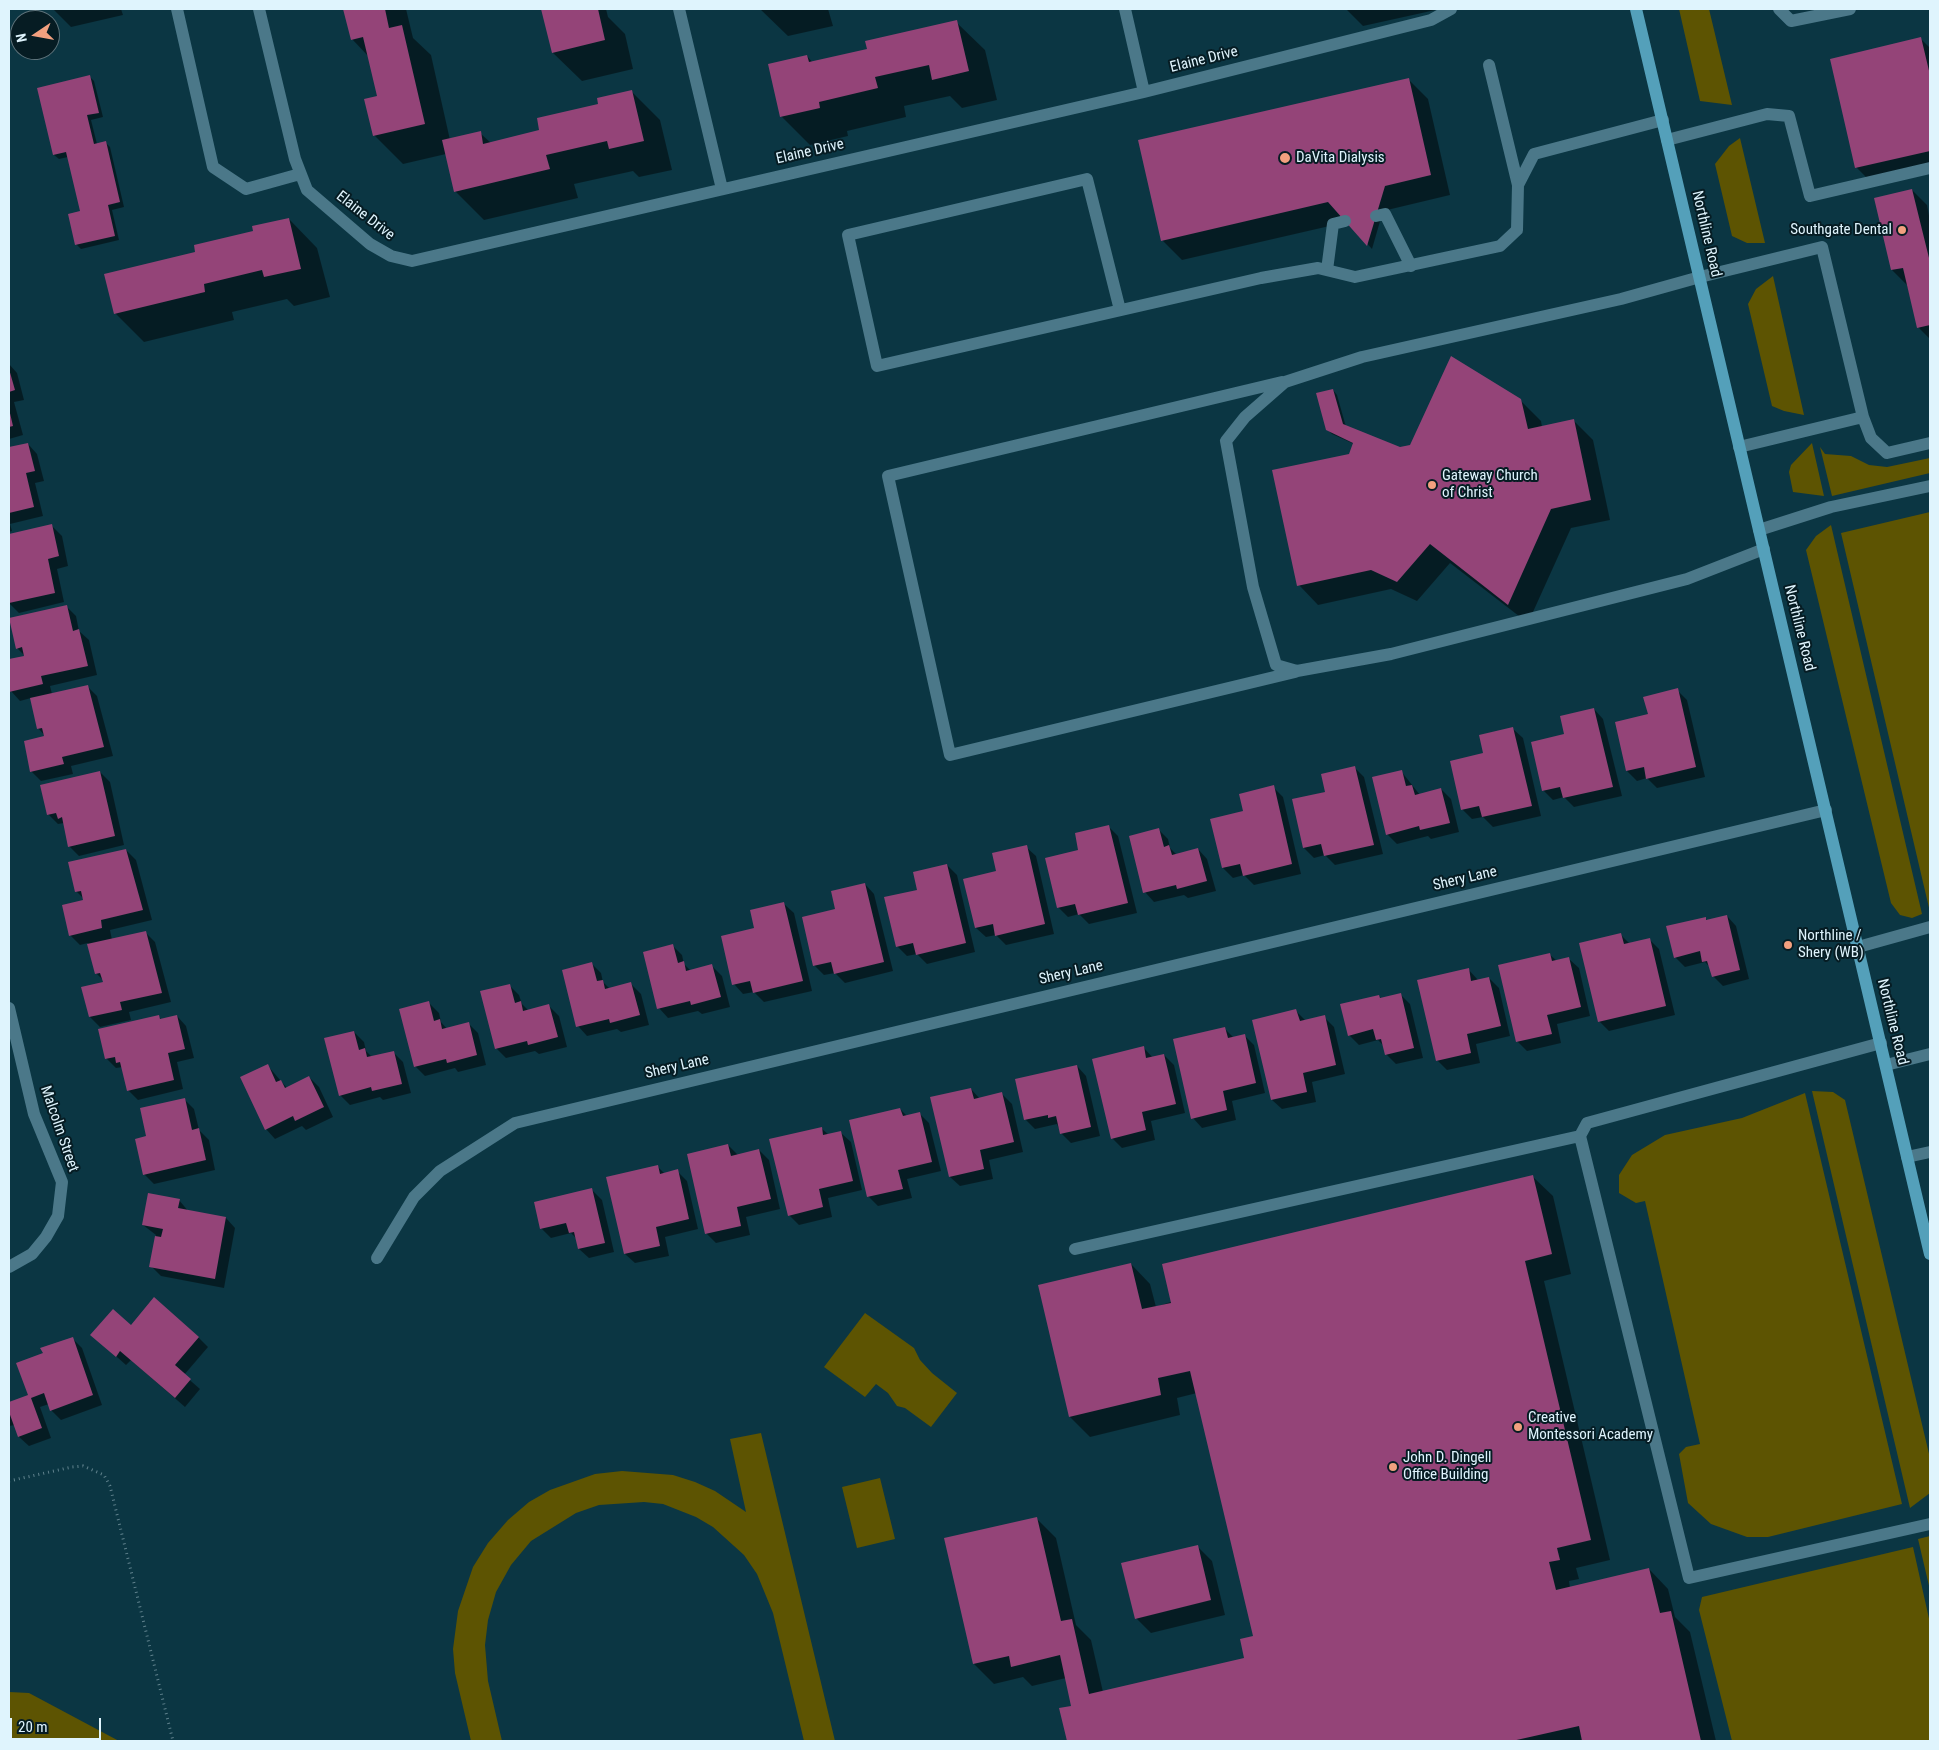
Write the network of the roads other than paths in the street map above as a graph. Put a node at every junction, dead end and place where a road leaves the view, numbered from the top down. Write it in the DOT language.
graph roads {
  1 [pos="177,9"];
  2 [pos="259,9"];
  3 [pos="679,9"];
  4 [pos="1125,9"];
  5 [pos="1451,9"];
  6 [pos="1636,9"];
  7 [pos="1779,9"];
  8 [pos="1850,9"];
  9 [pos="1834,10"];
  10 [pos="1489,65"];
  11 [pos="1144,92"];
  12 [pos="1663,120"];
  13 [pos="1667,140"];
  14 [pos="1930,168"];
  15 [pos="300,174"];
  16 [pos="1518,185"];
  17 [pos="722,189"];
  18 [pos="1376,216"];
  19 [pos="1345,222"];
  20 [pos="1411,266"];
  21 [pos="1327,270"];
  22 [pos="1700,277"];
  23 [pos="1120,310"];
  24 [pos="1285,382"];
  25 [pos="1863,418"];
  26 [pos="1930,444"];
  27 [pos="1739,446"];
  28 [pos="1930,486"];
  29 [pos="1759,530"];
  30 [pos="1764,549"];
  31 [pos="1297,671"];
  32 [pos="1826,810"];
  33 [pos="1930,927"];
  34 [pos="1858,947"];
  35 [pos="9,1008"];
  36 [pos="1880,1043"];
  37 [pos="1930,1054"];
  38 [pos="1886,1065"];
  39 [pos="1580,1136"];
  40 [pos="1930,1152"];
  41 [pos="1907,1157"];
  42 [pos="1075,1249"];
  43 [pos="1930,1254"];
  44 [pos="377,1258"];
  45 [pos="9,1267"];
  46 [pos="1930,1524"];
  1 -- 15 [label="street"];
  2 -- 15 [label="street, Elaine Drive"];
  3 -- 17 [label="street"];
  4 -- 11 [label="street"];
  5 -- 11 [label="street, Elaine Drive"];
  6 -- 12 [label="main road, Northline Road"];
  7 -- 9 [label="street"];
  8 -- 9 [label="street"];
  10 -- 16 [label="street"];
  11 -- 17 [label="street, Elaine Drive"];
  12 -- 13 [label="main road, Northline Road"];
  12 -- 16 [label="street"];
  13 -- 14 [label="street"];
  13 -- 22 [label="main road, Northline Road"];
  15 -- 17 [label="street, Elaine Drive"];
  16 -- 20 [label="street"];
  18 -- 20 [label="street"];
  19 -- 21 [label="street"];
  20 -- 21 [label="street"];
  21 -- 23 [label="street"];
  22 -- 24 [label="street"];
  22 -- 25 [label="street"];
  22 -- 27 [label="main road, Northline Road"];
  23 -- 23 [label="street"];
  24 -- 31 [label="street"];
  24 -- 31 [label="street"];
  25 -- 26 [label="street"];
  25 -- 27 [label="street"];
  27 -- 29 [label="main road, Northline Road"];
  28 -- 29 [label="street"];
  29 -- 30 [label="main road, Northline Road"];
  30 -- 31 [label="street"];
  30 -- 32 [label="main road, Northline Road"];
  32 -- 34 [label="main road, Northline Road"];
  32 -- 44 [label="street, Shery Lane"];
  33 -- 34 [label="street"];
  34 -- 36 [label="main road, Northline Road"];
  35 -- 45 [label="street, Malcolm Street"];
  36 -- 38 [label="main road, Northline Road"];
  36 -- 39 [label="street"];
  37 -- 38 [label="street"];
  38 -- 41 [label="main road, Northline Road"];
  39 -- 42 [label="street"];
  39 -- 46 [label="street"];
  40 -- 41 [label="street"];
  41 -- 43 [label="main road, Northline Road"];
}
